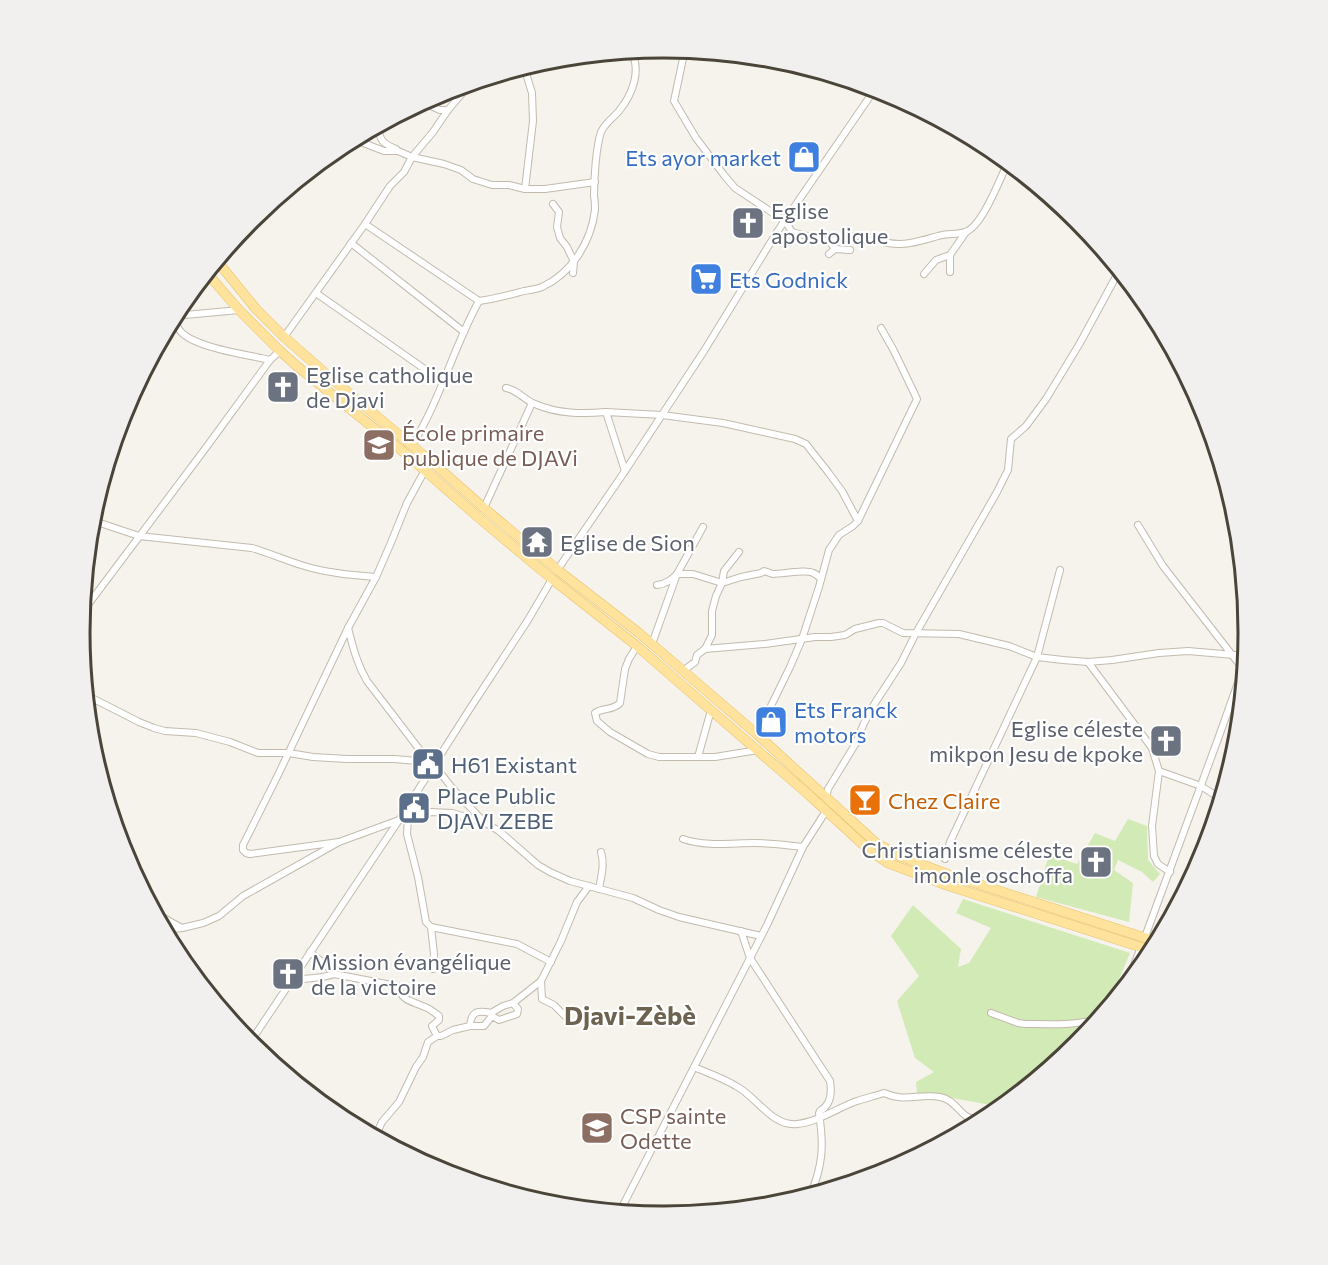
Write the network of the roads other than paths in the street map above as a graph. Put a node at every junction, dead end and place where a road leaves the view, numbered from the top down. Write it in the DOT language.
graph roads {
  1 [pos="683,59"];
  2 [pos="634,60"];
  3 [pos="527,75"];
  4 [pos="460,96"];
  5 [pos="870,97"];
  6 [pos="433,107"];
  7 [pos="448,110"];
  8 [pos="379,134"];
  9 [pos="364,143"];
  10 [pos="398,151"];
  11 [pos="412,157"];
  12 [pos="1004,170"];
  13 [pos="595,183"];
  14 [pos="525,189"];
  15 [pos="553,204"];
  16 [pos="785,221"];
  17 [pos="365,224"];
  18 [pos="966,232"];
  19 [pos="830,242"];
  20 [pos="351,243"];
  21 [pos="835,249"];
  22 [pos="850,250"];
  23 [pos="830,255"];
  24 [pos="950,255"];
  25 [pos="574,262"];
  26 [pos="222,267"];
  27 [pos="950,272"];
  28 [pos="573,273"];
  29 [pos="924,274"];
  30 [pos="1115,278"];
  31 [pos="212,279"];
  32 [pos="316,293"];
  33 [pos="479,301"];
  34 [pos="239,310"];
  35 [pos="186,315"];
  36 [pos="178,328"];
  37 [pos="881,328"];
  38 [pos="464,332"];
  39 [pos="284,337"];
  40 [pos="280,351"];
  41 [pos="270,360"];
  42 [pos="442,382"];
  43 [pos="506,388"];
  44 [pos="532,403"];
  45 [pos="606,412"];
  46 [pos="662,415"];
  47 [pos="411,445"];
  48 [pos="425,470"];
  49 [pos="625,471"];
  50 [pos="484,508"];
  51 [pos="858,521"];
  52 [pos="101,523"];
  53 [pos="1138,525"];
  54 [pos="704,527"];
  55 [pos="139,536"];
  56 [pos="738,552"];
  57 [pos="558,570"];
  58 [pos="1060,570"];
  59 [pos="677,574"];
  60 [pos="376,577"];
  61 [pos="552,579"];
  62 [pos="821,579"];
  63 [pos="722,583"];
  64 [pos="657,585"];
  65 [pos="91,601"];
  66 [pos="348,628"];
  67 [pos="916,633"];
  68 [pos="802,639"];
  69 [pos="652,644"];
  70 [pos="637,646"];
  71 [pos="705,649"];
  72 [pos="1232,654"];
  73 [pos="1237,655"];
  74 [pos="1037,657"];
  75 [pos="1088,662"];
  76 [pos="1237,662"];
  77 [pos="683,671"];
  78 [pos="1235,689"];
  79 [pos="94,699"];
  80 [pos="711,710"];
  81 [pos="760,737"];
  82 [pos="758,750"];
  83 [pos="289,753"];
  84 [pos="698,757"];
  85 [pos="432,764"];
  86 [pos="1159,771"];
  87 [pos="1201,786"];
  88 [pos="1214,795"];
  89 [pos="826,798"];
  90 [pos="826,811"];
  91 [pos="408,818"];
  92 [pos="399,820"];
  93 [pos="484,822"];
  94 [pos="683,839"];
  95 [pos="339,842"];
  96 [pos="803,847"];
  97 [pos="601,852"];
  98 [pos="945,859"];
  99 [pos="1170,873"];
  100 [pos="589,886"];
  101 [pos="599,889"];
  102 [pos="168,920"];
  103 [pos="431,927"];
  104 [pos="182,928"];
  105 [pos="173,929"];
  106 [pos="741,931"];
  107 [pos="761,936"];
  108 [pos="1143,942"];
  109 [pos="1147,942"];
  110 [pos="1145,944"];
  111 [pos="310,952"];
  112 [pos="1138,956"];
  113 [pos="750,958"];
  114 [pos="551,962"];
  115 [pos="433,969"];
  116 [pos="334,974"];
  117 [pos="291,980"];
  118 [pos="541,981"];
  119 [pos="513,1003"];
  120 [pos="991,1013"];
  121 [pos="491,1015"];
  122 [pos="566,1017"];
  123 [pos="1086,1022"];
  124 [pos="470,1026"];
  125 [pos="255,1035"];
  126 [pos="437,1036"];
  127 [pos="694,1067"];
  128 [pos="820,1118"];
  129 [pos="971,1118"];
  130 [pos="378,1131"];
  131 [pos="814,1187"];
  132 [pos="623,1205"];
  1 -- 16 [label="street"];
  2 -- 13 [label="street"];
  3 -- 14 [label="street"];
  4 -- 7 [label="street"];
  5 -- 16 [label="street"];
  6 -- 7 [label="street"];
  7 -- 11 [label="street"];
  8 -- 10 [label="street"];
  9 -- 10 [label="street"];
  10 -- 11 [label="street"];
  11 -- 14 [label="street"];
  11 -- 17 [label="street"];
  12 -- 18 [label="street"];
  13 -- 14 [label="street"];
  13 -- 25 [label="street"];
  15 -- 25 [label="street"];
  16 -- 19 [label="street"];
  16 -- 46 [label="street"];
  17 -- 20 [label="street"];
  17 -- 33 [label="street"];
  18 -- 19 [label="street"];
  18 -- 24 [label="street"];
  19 -- 21 [label="street"];
  20 -- 32 [label="street"];
  20 -- 38 [label="street"];
  21 -- 22 [label="street"];
  21 -- 23 [label="street"];
  24 -- 27 [label="street"];
  24 -- 29 [label="street"];
  25 -- 28 [label="street"];
  25 -- 33 [label="street"];
  26 -- 39 [label="main road"];
  30 -- 67 [label="street"];
  31 -- 34 [label="main road"];
  32 -- 39 [label="street"];
  32 -- 42 [label="street"];
  33 -- 38 [label="street"];
  34 -- 35 [label="street"];
  34 -- 40 [label="main road"];
  36 -- 41 [label="street"];
  37 -- 51 [label="street"];
  38 -- 42 [label="street"];
  39 -- 47 [label="main road"];
  40 -- 41 [label="street"];
  40 -- 48 [label="main road"];
  41 -- 55 [label="street"];
  42 -- 47 [label="street"];
  43 -- 44 [label="street"];
  44 -- 45 [label="street"];
  44 -- 50 [label="street"];
  45 -- 46 [label="street"];
  45 -- 49 [label="street"];
  46 -- 49 [label="street"];
  46 -- 51 [label="street"];
  47 -- 50 [label="main road"];
  48 -- 60 [label="street"];
  48 -- 61 [label="main road"];
  49 -- 57 [label="street"];
  50 -- 57 [label="main road"];
  51 -- 62 [label="street"];
  52 -- 55 [label="street"];
  53 -- 72 [label="street"];
  54 -- 59 [label="street"];
  55 -- 60 [label="street"];
  55 -- 65 [label="street"];
  56 -- 63 [label="street"];
  57 -- 69 [label="main road"];
  58 -- 74 [label="street"];
  59 -- 63 [label="street"];
  59 -- 64 [label="street"];
  59 -- 69 [label="street"];
  60 -- 66 [label="street"];
  61 -- 70 [label="main road"];
  61 -- 85 [label="street"];
  62 -- 63 [label="street"];
  62 -- 68 [label="street"];
  63 -- 71 [label="street"];
  66 -- 83 [label="street"];
  66 -- 85 [label="street"];
  67 -- 68 [label="street"];
  67 -- 74 [label="street"];
  67 -- 89 [label="street"];
  68 -- 71 [label="street"];
  68 -- 81 [label="street"];
  69 -- 77 [label="main road"];
  70 -- 80 [label="main road"];
  70 -- 84 [label="street"];
  71 -- 77 [label="street"];
  72 -- 73 [label="street"];
  72 -- 75 [label="street"];
  72 -- 76 [label="street"];
  74 -- 75 [label="street"];
  74 -- 98 [label="street"];
  75 -- 86 [label="street"];
  77 -- 81 [label="main road"];
  78 -- 87 [label="street"];
  79 -- 83 [label="street"];
  80 -- 82 [label="main road"];
  80 -- 84 [label="street"];
  81 -- 89 [label="main road"];
  82 -- 84 [label="street"];
  82 -- 90 [label="main road"];
  83 -- 85 [label="street"];
  83 -- 95 [label="street"];
  85 -- 92 [label="street"];
  85 -- 93 [label="street"];
  86 -- 87 [label="street"];
  86 -- 99 [label="street"];
  87 -- 88 [label="street"];
  87 -- 99 [label="street"];
  89 -- 108 [label="main road"];
  90 -- 96 [label="street"];
  90 -- 108 [label="main road"];
  91 -- 92 [label="street"];
  91 -- 93 [label="street"];
  91 -- 103 [label="street"];
  92 -- 95 [label="street"];
  92 -- 111 [label="street"];
  93 -- 100 [label="street"];
  94 -- 96 [label="street"];
  95 -- 104 [label="street"];
  96 -- 107 [label="street"];
  97 -- 101 [label="street"];
  99 -- 108 [label="street"];
  100 -- 101 [label="street"];
  100 -- 114 [label="street"];
  101 -- 106 [label="street"];
  102 -- 104 [label="street"];
  103 -- 114 [label="street"];
  103 -- 115 [label="street"];
  104 -- 105 [label="street"];
  106 -- 107 [label="street"];
  106 -- 113 [label="street"];
  107 -- 113 [label="street"];
  108 -- 109 [label="main road"];
  108 -- 110 [label="main road"];
  108 -- 112 [label="street"];
  111 -- 116 [label="street"];
  111 -- 117 [label="street"];
  113 -- 127 [label="street"];
  113 -- 128 [label="street"];
  114 -- 118 [label="street"];
  116 -- 117 [label="street"];
  116 -- 126 [label="street"];
  117 -- 125 [label="street"];
  118 -- 119 [label="street"];
  118 -- 122 [label="street"];
  119 -- 121 [label="street"];
  119 -- 121 [label="street"];
  120 -- 123 [label="street"];
  121 -- 124 [label="street"];
  121 -- 124 [label="street"];
  124 -- 126 [label="street"];
  126 -- 130 [label="street"];
  127 -- 128 [label="street"];
  127 -- 132 [label="street"];
  128 -- 129 [label="street"];
  128 -- 131 [label="street"];
}
